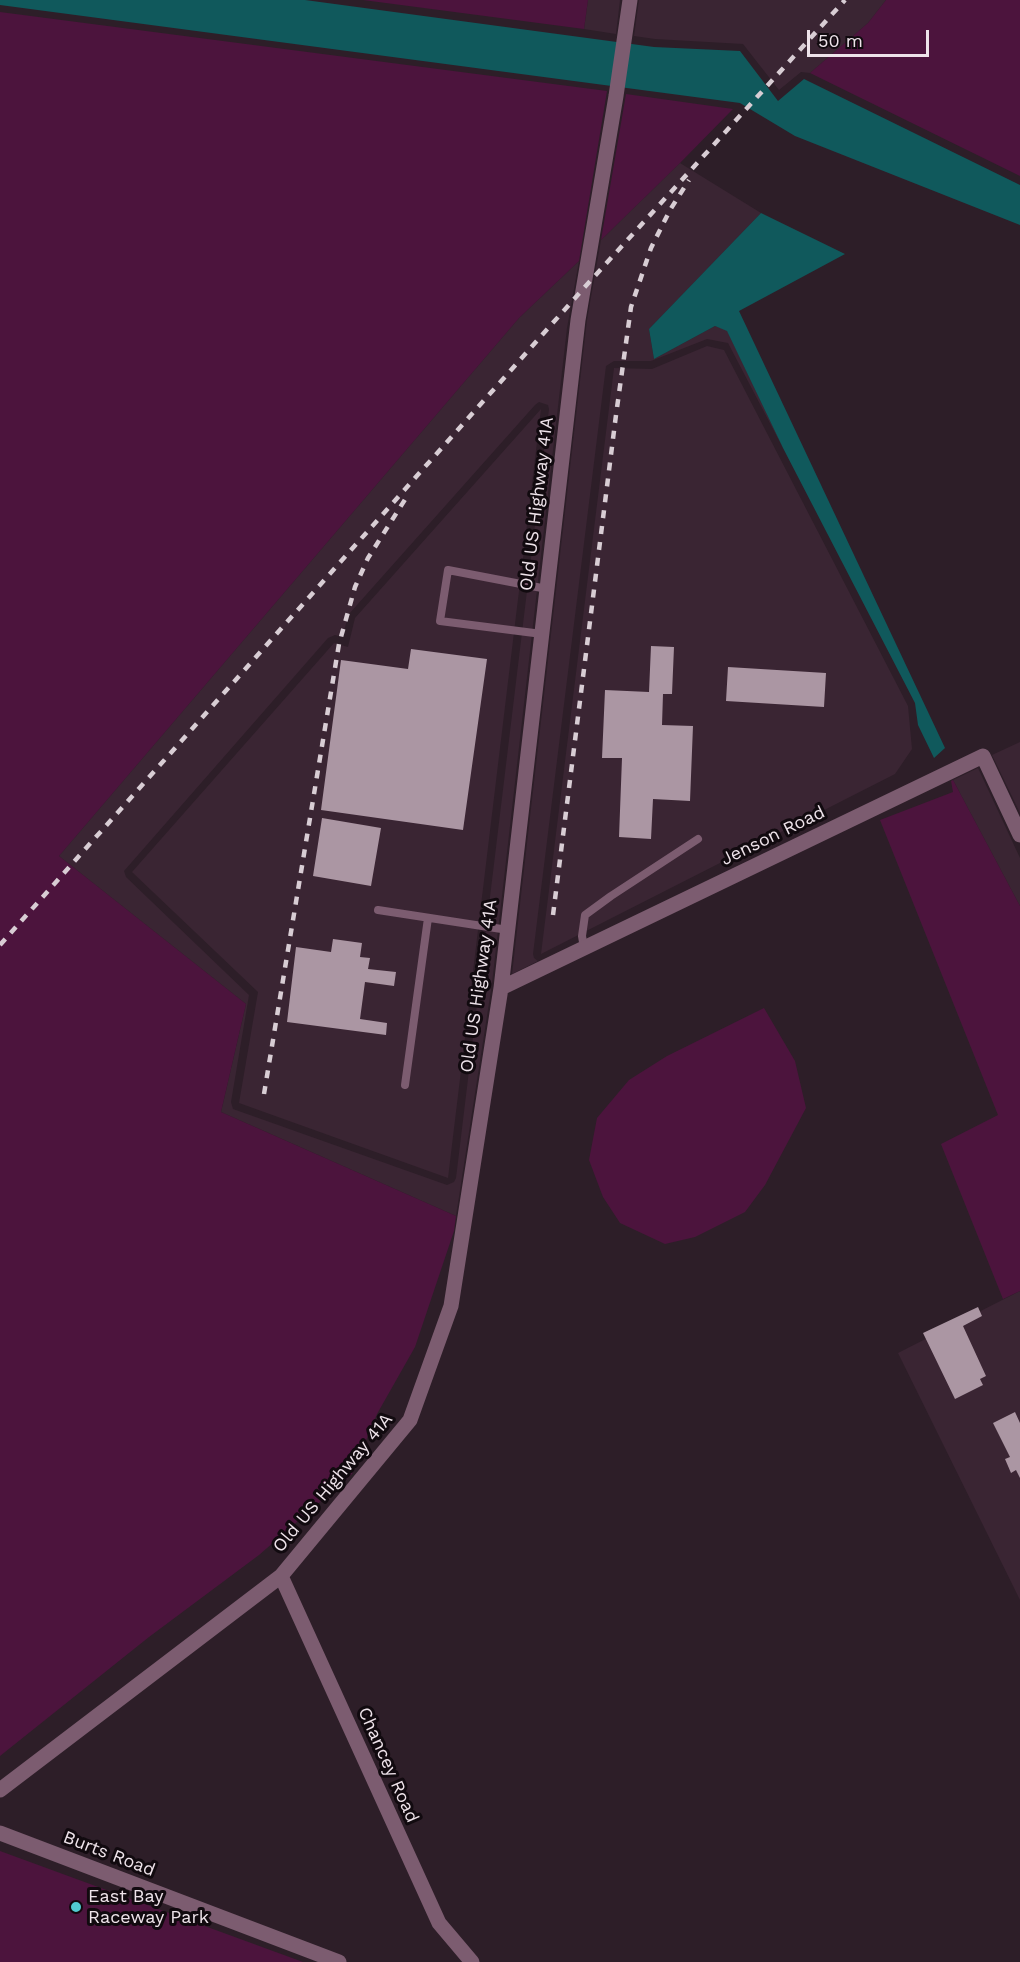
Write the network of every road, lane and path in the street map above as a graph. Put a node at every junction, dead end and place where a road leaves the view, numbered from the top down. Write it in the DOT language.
graph roads {
  1 [pos="630,0"];
  2 [pos="547,589"];
  3 [pos="542,634"];
  4 [pos="1020,835"];
  5 [pos="698,839"];
  6 [pos="378,910"];
  7 [pos="428,918"];
  8 [pos="508,930"];
  9 [pos="584,948"];
  10 [pos="501,988"];
  11 [pos="405,1085"];
  12 [pos="281,1576"];
  13 [pos="0,1790"];
  14 [pos="0,1833"];
  15 [pos="339,1962"];
  16 [pos="472,1962"];
  1 -- 2 [label="street, Old US Highway 41A"];
  2 -- 3 [label="street, Old US Highway 41A"];
  2 -- 3 [label="lane"];
  3 -- 8 [label="street, Old US Highway 41A"];
  4 -- 9 [label="street, Jenson Road"];
  5 -- 9 [label="lane"];
  6 -- 7 [label="lane"];
  7 -- 8 [label="lane"];
  7 -- 11 [label="lane"];
  8 -- 10 [label="street, Old US Highway 41A"];
  9 -- 10 [label="street, Jenson Road"];
  10 -- 12 [label="street, Old US Highway 41A"];
  12 -- 13 [label="street, Old US Highway 41A"];
  12 -- 16 [label="street, Chancey Road"];
  14 -- 15 [label="street, Burts Road"];
}
